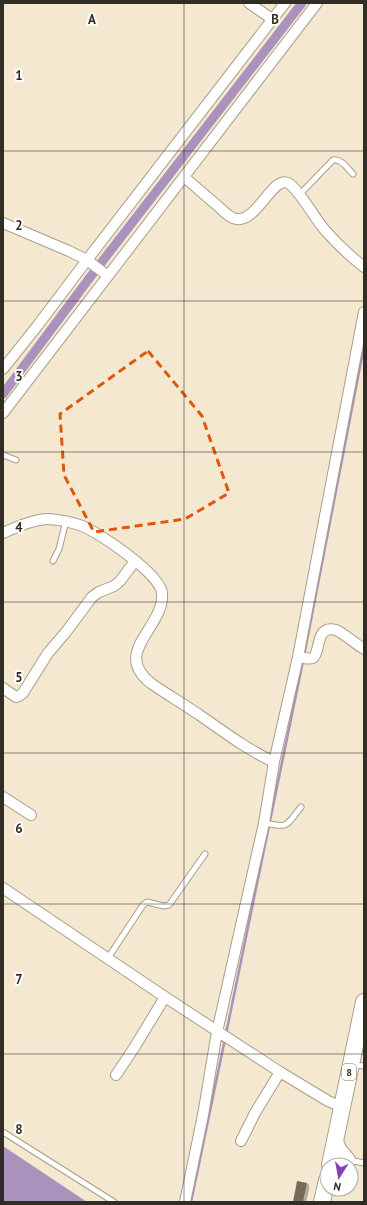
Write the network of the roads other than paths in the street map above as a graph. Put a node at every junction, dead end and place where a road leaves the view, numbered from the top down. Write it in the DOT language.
graph roads {
  1 [pos="248,3"];
  2 [pos="284,3"];
  3 [pos="317,3"];
  4 [pos="272,19"];
  5 [pos="353,174"];
  6 [pos="184,177"];
  7 [pos="299,195"];
  8 [pos="3,223"];
  9 [pos="88,261"];
  10 [pos="364,267"];
  11 [pos="107,274"];
  12 [pos="364,312"];
  13 [pos="3,369"];
  14 [pos="3,413"];
  15 [pos="3,455"];
  16 [pos="16,460"];
  17 [pos="66,522"];
  18 [pos="3,533"];
  19 [pos="53,561"];
  20 [pos="135,562"];
  21 [pos="364,649"];
  22 [pos="302,658"];
  23 [pos="3,688"];
  24 [pos="274,762"];
  25 [pos="3,797"];
  26 [pos="301,807"];
  27 [pos="31,815"];
  28 [pos="268,823"];
  29 [pos="205,854"];
  30 [pos="3,888"];
  31 [pos="108,958"];
  32 [pos="165,997"];
  33 [pos="364,1002"];
  34 [pos="224,1036"];
  35 [pos="357,1066"];
  36 [pos="280,1072"];
  37 [pos="116,1075"];
  38 [pos="342,1106"];
  39 [pos="3,1132"];
  40 [pos="241,1141"];
  41 [pos="336,1157"];
  42 [pos="114,1202"];
  43 [pos="185,1202"];
  1 -- 4 [label="street"];
  2 -- 4 [label="street"];
  3 -- 6 [label="street"];
  4 -- 9 [label="street"];
  5 -- 7 [label="lane"];
  6 -- 7 [label="street"];
  6 -- 11 [label="street"];
  7 -- 10 [label="street"];
  8 -- 9 [label="street"];
  9 -- 11 [label="street"];
  9 -- 13 [label="street"];
  11 -- 14 [label="street"];
  12 -- 22 [label="street"];
  15 -- 16 [label="lane"];
  17 -- 18 [label="street"];
  17 -- 19 [label="lane"];
  17 -- 20 [label="street"];
  20 -- 23 [label="street"];
  20 -- 24 [label="street"];
  21 -- 22 [label="street"];
  22 -- 24 [label="street"];
  24 -- 28 [label="street"];
  25 -- 27 [label="street"];
  26 -- 28 [label="lane"];
  28 -- 34 [label="street"];
  29 -- 31 [label="lane"];
  30 -- 31 [label="street"];
  31 -- 32 [label="street"];
  32 -- 34 [label="street"];
  32 -- 37 [label="street"];
  33 -- 35 [label="main road, 8"];
  34 -- 36 [label="street"];
  34 -- 43 [label="street"];
  35 -- 38 [label="main road, 8"];
  36 -- 38 [label="street"];
  36 -- 40 [label="street"];
  38 -- 41 [label="main road, 8"];
  39 -- 42 [label="lane"];
}
